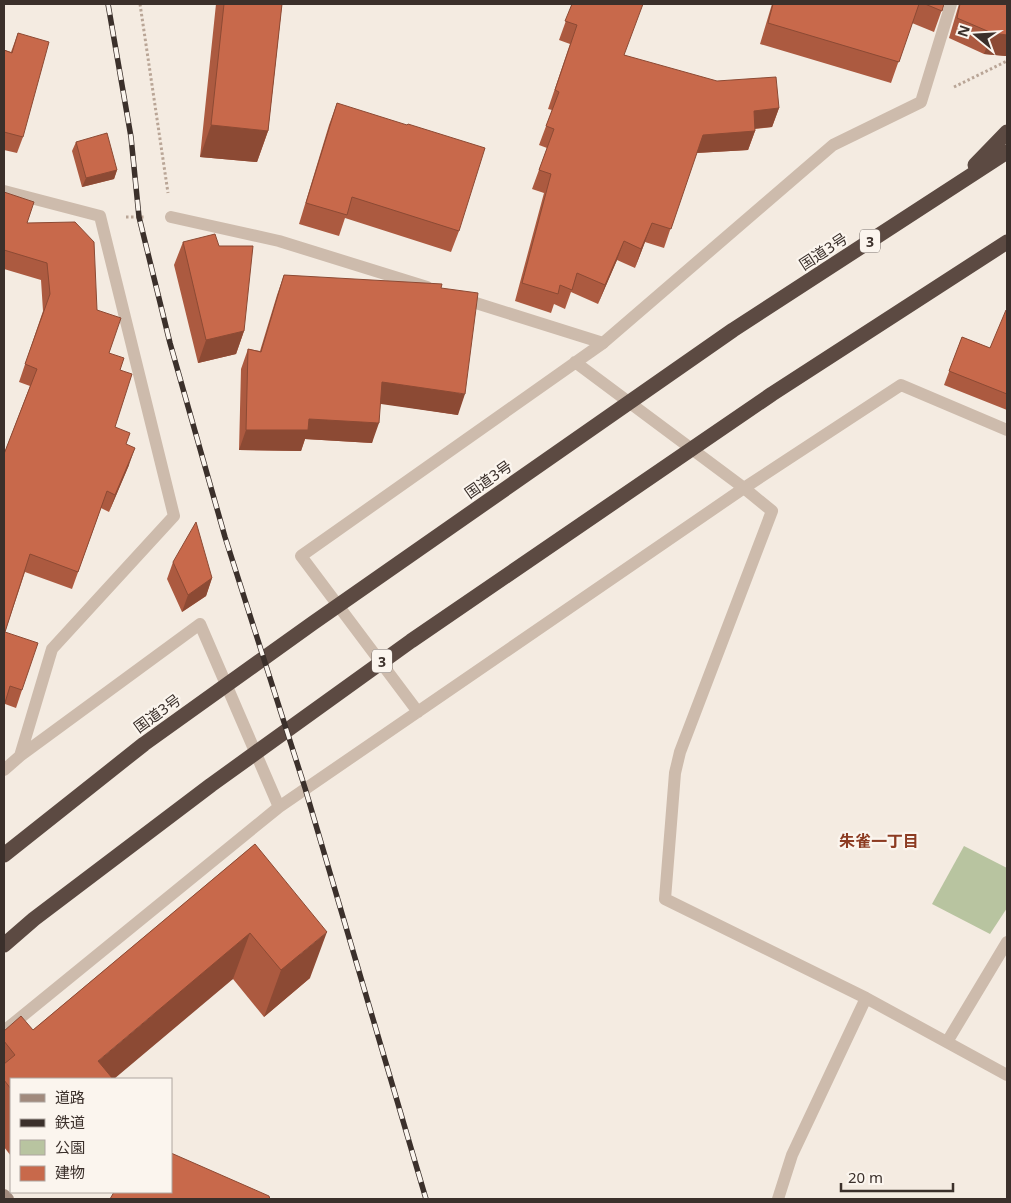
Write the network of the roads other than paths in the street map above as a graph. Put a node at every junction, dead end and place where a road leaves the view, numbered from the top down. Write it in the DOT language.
graph roads {
  1 [pos="951,4"];
  2 [pos="1007,132"];
  3 [pos="1007,152"];
  4 [pos="955,186"];
  5 [pos="4,191"];
  6 [pos="171,217"];
  7 [pos="1007,242"];
  8 [pos="603,343"];
  9 [pos="575,362"];
  10 [pos="1007,430"];
  11 [pos="744,488"];
  12 [pos="418,712"];
  13 [pos="20,756"];
  14 [pos="4,770"];
  15 [pos="279,807"];
  16 [pos="4,855"];
  17 [pos="1007,942"];
  18 [pos="4,945"];
  19 [pos="866,998"];
  20 [pos="4,1031"];
  21 [pos="947,1042"];
  22 [pos="1007,1076"];
  23 [pos="4,1195"];
  24 [pos="8,1199"];
  25 [pos="778,1199"];
  1 -- 8 [label="street"];
  2 -- 4 [label="highway"];
  3 -- 4 [label="highway, 国道3号 / 3"];
  4 -- 16 [label="highway, 国道3号 / 3"];
  5 -- 13 [label="street"];
  6 -- 8 [label="street"];
  7 -- 18 [label="highway, 3"];
  8 -- 9 [label="street"];
  9 -- 11 [label="street"];
  9 -- 12 [label="street"];
  10 -- 11 [label="street"];
  11 -- 12 [label="street"];
  11 -- 19 [label="street"];
  12 -- 15 [label="street"];
  13 -- 14 [label="street"];
  13 -- 15 [label="street"];
  15 -- 20 [label="street"];
  17 -- 21 [label="street"];
  19 -- 21 [label="street"];
  19 -- 25 [label="street"];
  21 -- 22 [label="street"];
  23 -- 24 [label="street"];
}
